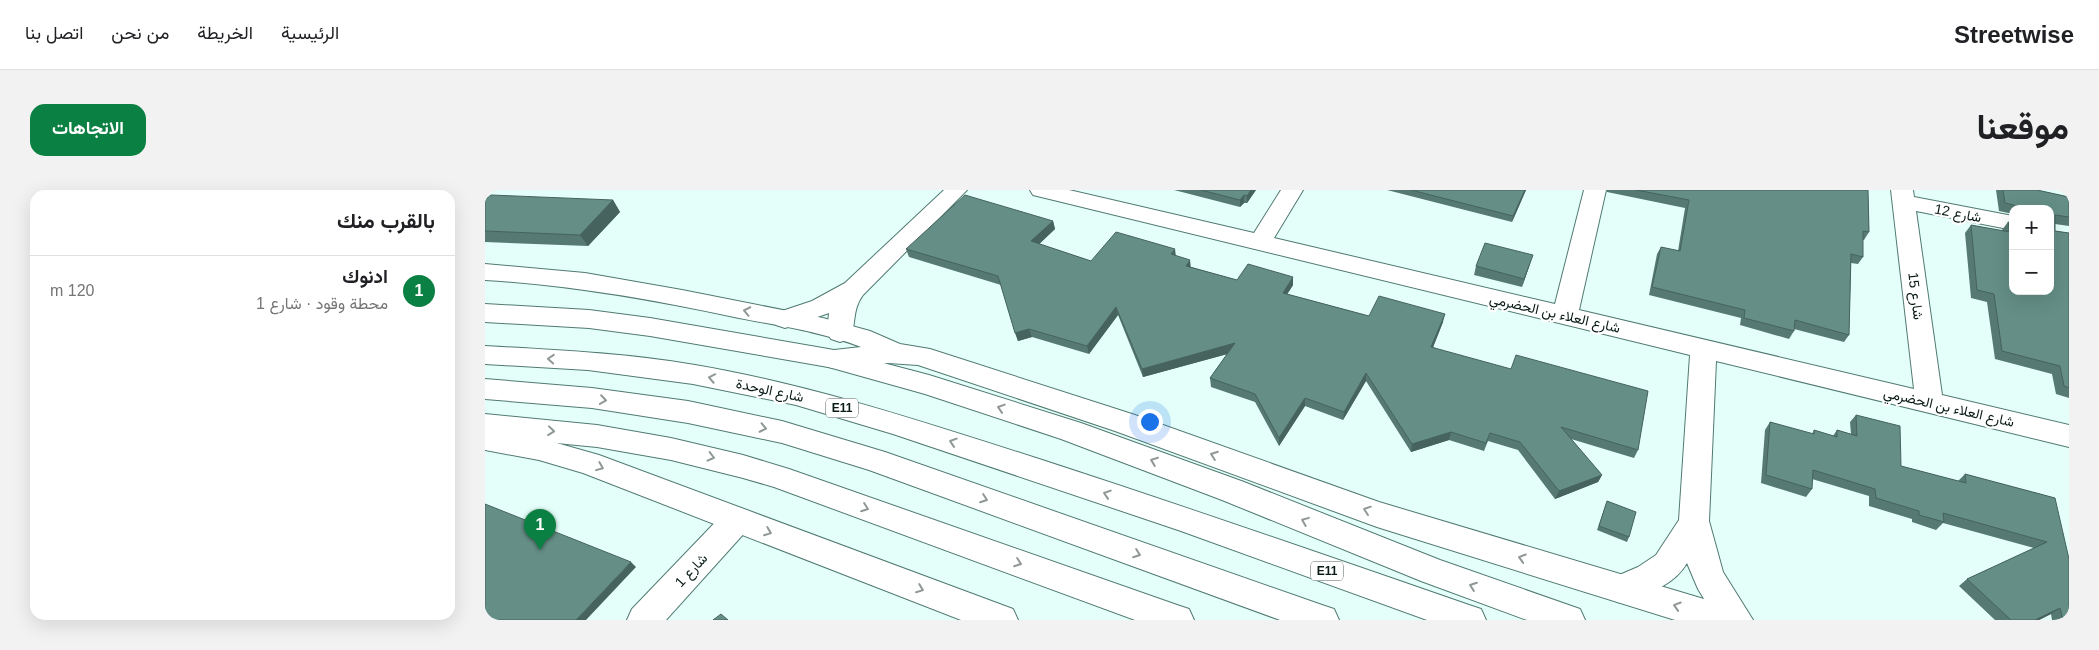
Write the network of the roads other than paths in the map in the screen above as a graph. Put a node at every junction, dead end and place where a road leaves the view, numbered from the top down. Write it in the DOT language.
graph roads {
  1 [pos="956,190"];
  2 [pos="1041,190"];
  3 [pos="1292,190"];
  4 [pos="1595,190"];
  5 [pos="1903,196"];
  6 [pos="2009,222"];
  7 [pos="1259,243"];
  8 [pos="485,272"];
  9 [pos="854,289"];
  10 [pos="485,313"];
  11 [pos="1565,316"];
  12 [pos="785,319"];
  13 [pos="837,346"];
  14 [pos="1703,349"];
  15 [pos="485,354"];
  16 [pos="485,389"];
  17 [pos="1929,402"];
  18 [pos="485,425"];
  19 [pos="2069,436"];
  20 [pos="485,439"];
  21 [pos="737,520"];
  22 [pos="1694,521"];
  23 [pos="1621,589"];
  24 [pos="644,620"];
  25 [pos="1001,620"];
  26 [pos="1177,620"];
  27 [pos="1323,620"];
  28 [pos="1469,620"];
  29 [pos="1568,620"];
  30 [pos="1724,620"];
  31 [pos="1736,620"];
  1 -- 9 [label="main road"];
  2 -- 7 [label="main road, شارع العلاء بن الحضرمي"];
  3 -- 7 [label="main road"];
  4 -- 11 [label="main road"];
  5 -- 6 [label="main road, شارع 12"];
  5 -- 17 [label="main road, شارع 15"];
  7 -- 11 [label="main road, شارع العلاء بن الحضرمي"];
  12 -- 8 [label="main road, one-way"];
  9 -- 12 [label="main road"];
  9 -- 13 [label="main road"];
  10 -- 13 [label="main road"];
  11 -- 14 [label="main road, شارع العلاء بن الحضرمي"];
  12 -- 13 [label="main road"];
  23 -- 13 [label="main road, one-way"];
  29 -- 13 [label="main road, one-way"];
  14 -- 17 [label="main road, شارع العلاء بن الحضرمي"];
  14 -- 22 [label="main road"];
  28 -- 15 [label="main road, شارع الوحدة / E11, one-way"];
  16 -- 27 [label="main road, one-way"];
  17 -- 19 [label="main road, شارع العلاء بن الحضرمي"];
  18 -- 26 [label="main road, one-way"];
  20 -- 21 [label="main road, one-way"];
  21 -- 24 [label="main road, شارع 1"];
  21 -- 25 [label="main road, one-way"];
  22 -- 23 [label="main road"];
  22 -- 31 [label="main road"];
  30 -- 23 [label="main road, one-way"];
}
